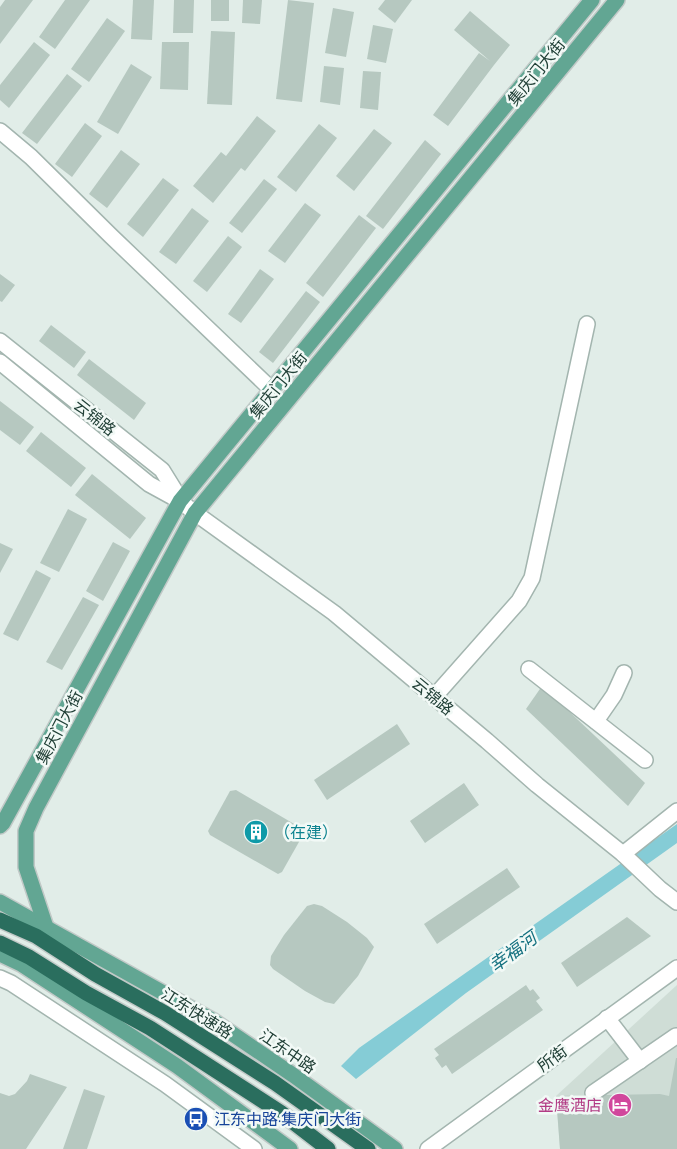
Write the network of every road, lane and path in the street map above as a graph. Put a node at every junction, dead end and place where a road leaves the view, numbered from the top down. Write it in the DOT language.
graph roads {
  1 [pos="592,0"];
  2 [pos="617,0"];
  3 [pos="0,131"];
  4 [pos="587,324"];
  5 [pos="0,341"];
  6 [pos="0,362"];
  7 [pos="272,390"];
  8 [pos="180,501"];
  9 [pos="195,513"];
  10 [pos="529,669"];
  11 [pos="624,673"];
  12 [pos="434,697"];
  13 [pos="596,721"];
  14 [pos="645,760"];
  15 [pos="677,811"];
  16 [pos="2,824"];
  17 [pos="623,854"];
  18 [pos="0,902"];
  19 [pos="677,902"];
  20 [pos="0,920"];
  21 [pos="46,927"];
  22 [pos="0,943"];
  23 [pos="0,954"];
  24 [pos="21,964"];
  25 [pos="0,967"];
  26 [pos="677,968"];
  27 [pos="0,978"];
  28 [pos="608,1018"];
  29 [pos="676,1034"];
  30 [pos="673,1052"];
  31 [pos="640,1061"];
  32 [pos="593,1093"];
  33 [pos="254,1149"];
  34 [pos="290,1149"];
  35 [pos="328,1149"];
  36 [pos="368,1149"];
  37 [pos="395,1149"];
  38 [pos="428,1149"];
  1 -- 7 [label="main road, 集庆门大街"];
  2 -- 9 [label="main road, 集庆门大街"];
  3 -- 7 [label="street"];
  4 -- 12 [label="street"];
  5 -- 8 [label="street, 云锦路"];
  6 -- 8 [label="street, 云锦路"];
  7 -- 8 [label="main road, 集庆门大街"];
  8 -- 9 [label="street, 云锦路"];
  8 -- 16 [label="main road, 集庆门大街"];
  9 -- 12 [label="street, 云锦路"];
  9 -- 21 [label="main road, 集庆门大街"];
  10 -- 13 [label="street"];
  11 -- 13 [label="street"];
  12 -- 17 [label="street, 云锦路"];
  13 -- 14 [label="street"];
  15 -- 17 [label="street"];
  17 -- 19 [label="street, 云锦路"];
  18 -- 21 [label="main road, 江东中路"];
  20 -- 36 [label="highway, 江东快速路"];
  21 -- 37 [label="main road, 江东中路"];
  22 -- 35 [label="highway"];
  23 -- 24 [label="main road"];
  24 -- 25 [label="main road"];
  24 -- 34 [label="main road"];
  26 -- 28 [label="street, 所街"];
  27 -- 33 [label="street"];
  28 -- 31 [label="street"];
  28 -- 38 [label="street, 所街"];
  29 -- 30 [label="street"];
  29 -- 31 [label="street"];
  31 -- 32 [label="street"];
}
